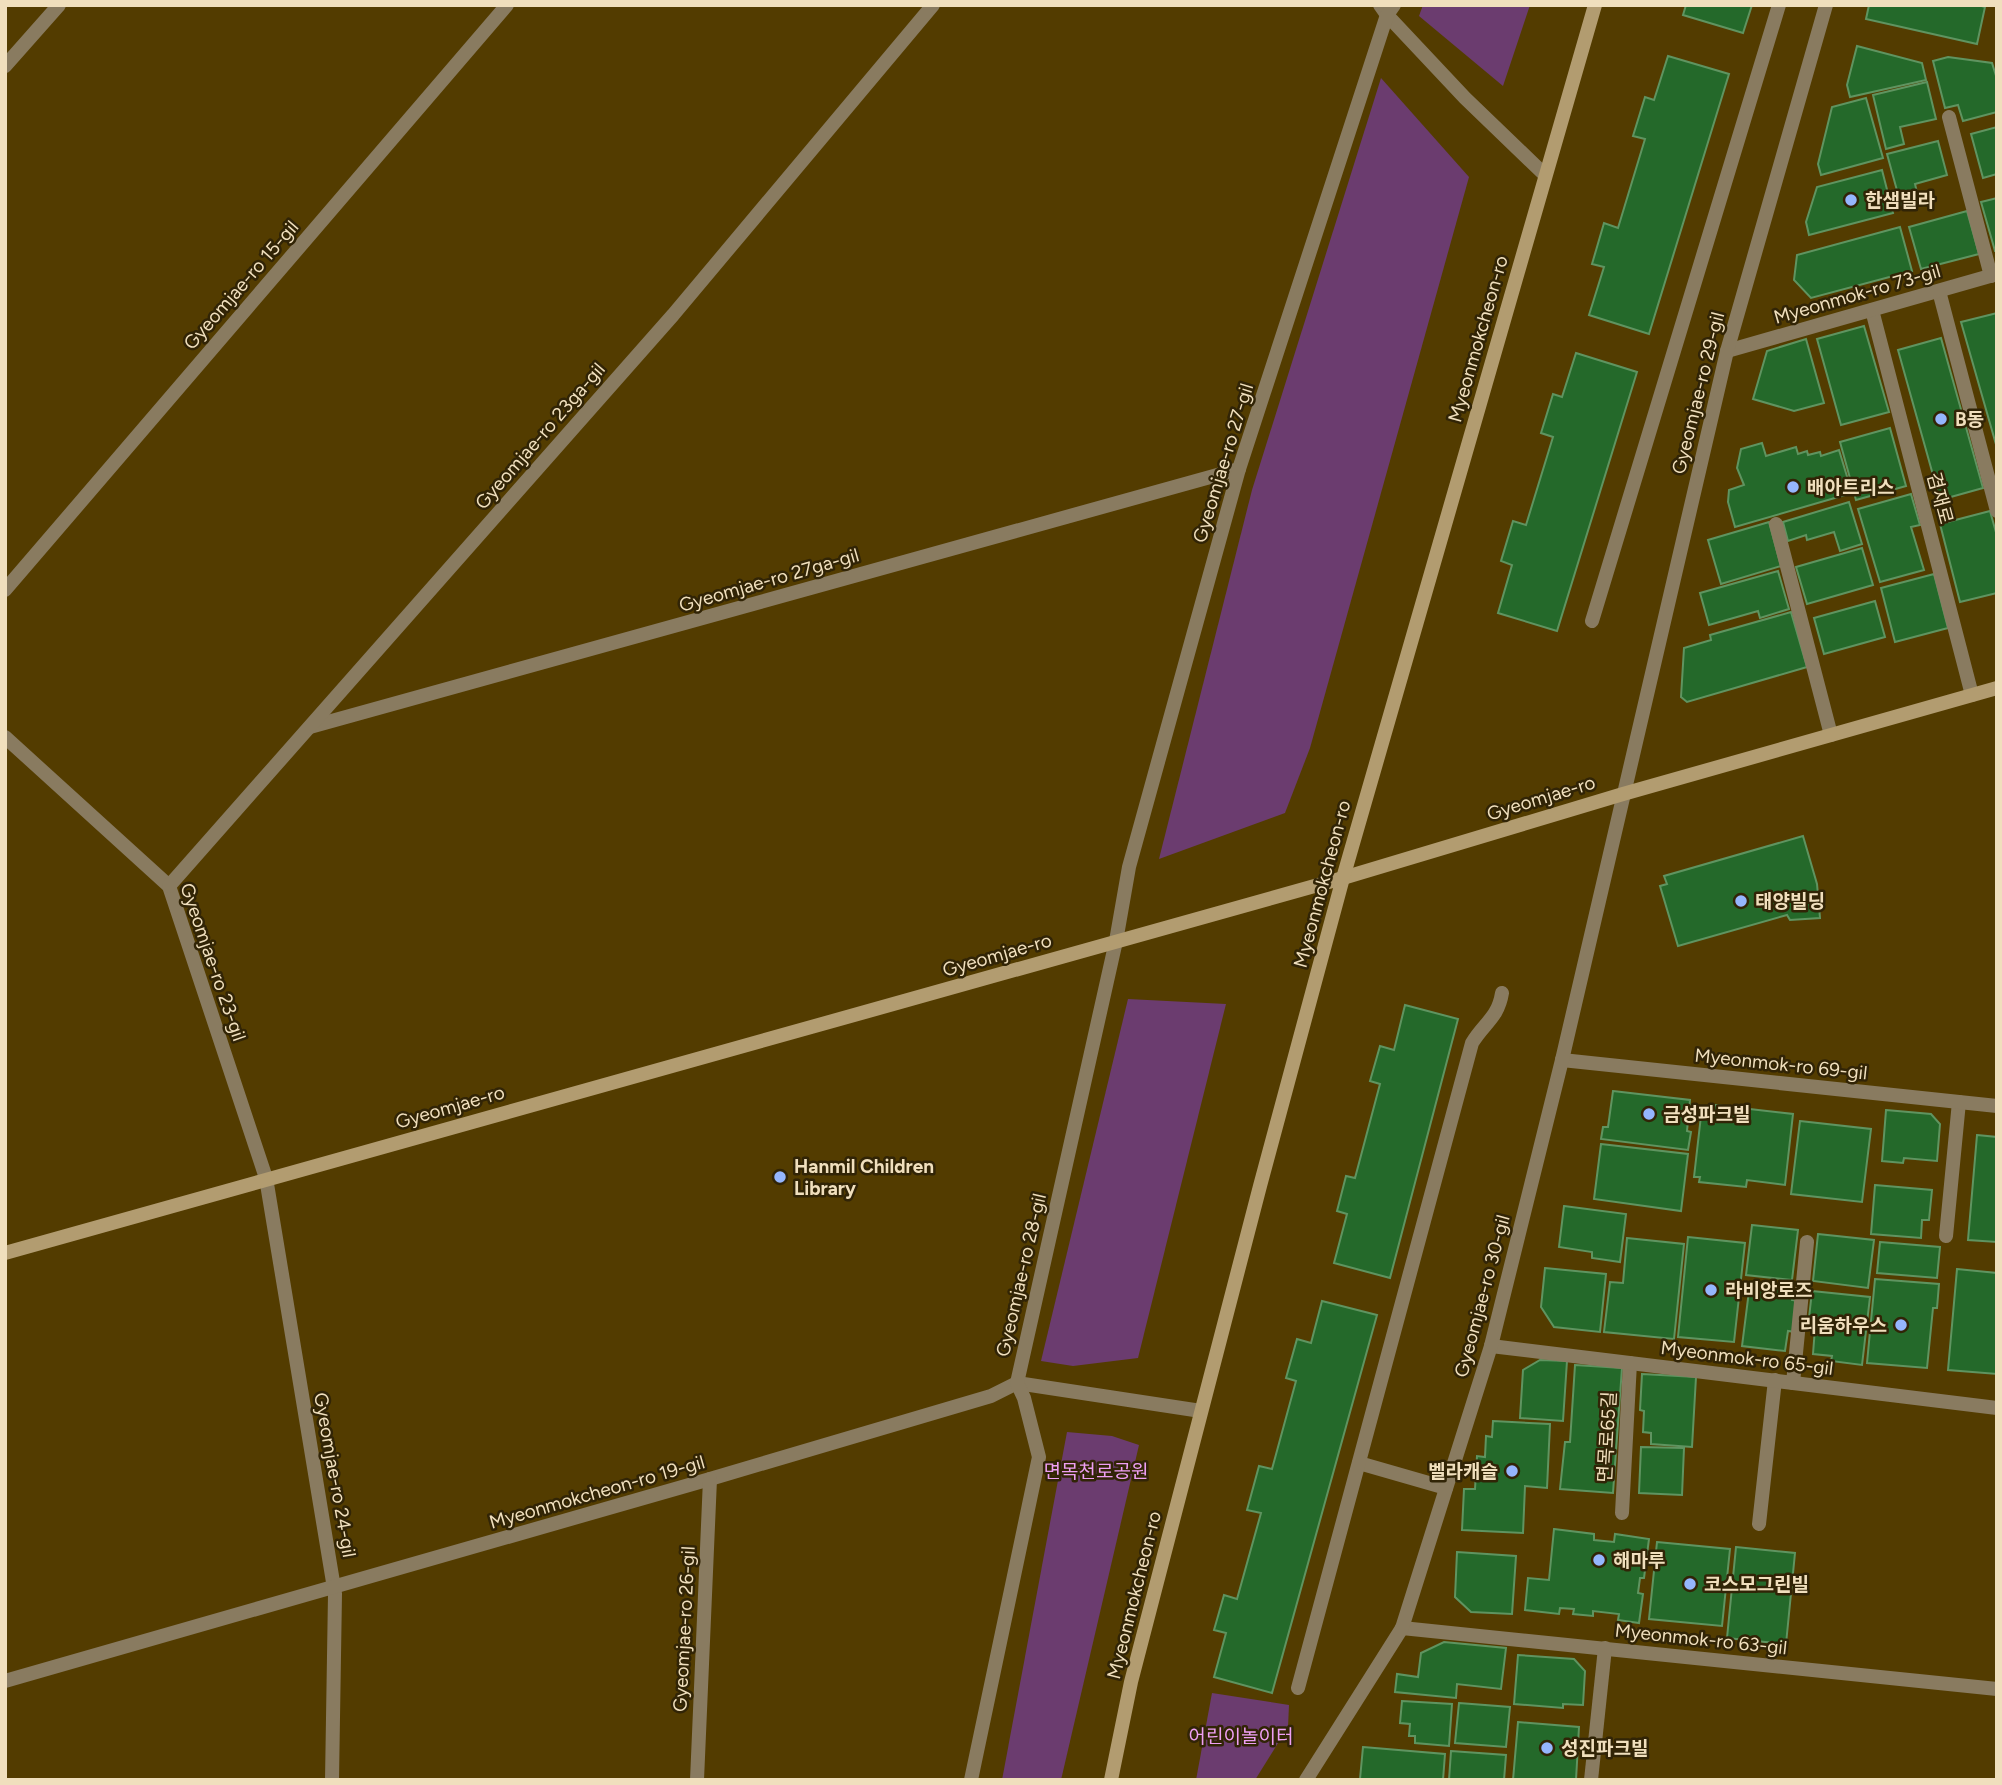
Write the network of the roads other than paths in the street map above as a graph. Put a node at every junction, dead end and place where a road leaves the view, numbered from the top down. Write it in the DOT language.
graph roads {
  1 [pos="59,5"];
  2 [pos="507,5"];
  3 [pos="933,5"];
  4 [pos="1595,5"];
  5 [pos="1779,5"];
  6 [pos="1826,5"];
  7 [pos="1387,9"];
  8 [pos="5,66"];
  9 [pos="1949,117"];
  10 [pos="1545,175"];
  11 [pos="1994,275"];
  12 [pos="1939,291"];
  13 [pos="1871,310"];
  14 [pos="1727,351"];
  15 [pos="1239,469"];
  16 [pos="1997,511"];
  17 [pos="1776,524"];
  18 [pos="5,590"];
  19 [pos="1592,621"];
  20 [pos="1997,688"];
  21 [pos="1972,695"];
  22 [pos="309,727"];
  23 [pos="1831,735"];
  24 [pos="5,737"];
  25 [pos="1623,794"];
  26 [pos="1343,878"];
  27 [pos="169,886"];
  28 [pos="1116,941"];
  29 [pos="1502,993"];
  30 [pos="1562,1060"];
  31 [pos="1959,1102"];
  32 [pos="1997,1106"];
  33 [pos="266,1178"];
  34 [pos="1946,1236"];
  35 [pos="1807,1242"];
  36 [pos="5,1253"];
  37 [pos="1492,1346"];
  38 [pos="1630,1363"];
  39 [pos="1775,1380"];
  40 [pos="1017,1383"];
  41 [pos="1793,1383"];
  42 [pos="1997,1408"];
  43 [pos="1201,1411"];
  44 [pos="1359,1463"];
  45 [pos="710,1479"];
  46 [pos="1446,1488"];
  47 [pos="1622,1513"];
  48 [pos="1759,1524"];
  49 [pos="334,1587"];
  50 [pos="1402,1628"];
  51 [pos="1605,1648"];
  52 [pos="5,1681"];
  53 [pos="1298,1688"];
  54 [pos="1997,1689"];
  55 [pos="332,1780"];
  56 [pos="696,1780"];
  57 [pos="971,1780"];
  58 [pos="1111,1780"];
  59 [pos="1306,1780"];
  60 [pos="1591,1780"];
  1 -- 8 [label="street"];
  2 -- 18 [label="street, Gyeomjae-ro 15-gil"];
  3 -- 22 [label="street, Gyeomjae-ro 23ga-gil"];
  4 -- 10 [label="main road, Myeonmokcheon-ro"];
  5 -- 19 [label="street"];
  6 -- 14 [label="street, Gyeomjae-ro 29-gil"];
  7 -- 10 [label="street"];
  7 -- 15 [label="street, Gyeomjae-ro 27-gil"];
  9 -- 11 [label="street"];
  10 -- 26 [label="main road, Myeonmokcheon-ro"];
  11 -- 12 [label="street, Myeonmok-ro 73-gil"];
  12 -- 13 [label="street, Myeonmok-ro 73-gil"];
  12 -- 16 [label="street"];
  13 -- 14 [label="street, Myeonmok-ro 73-gil"];
  13 -- 21 [label="street, 겸재로"];
  14 -- 25 [label="street, Gyeomjae-ro 29-gil"];
  15 -- 22 [label="street, Gyeomjae-ro 27ga-gil"];
  15 -- 28 [label="street, Gyeomjae-ro 27-gil"];
  17 -- 23 [label="street"];
  20 -- 21 [label="main road, Gyeomjae-ro"];
  21 -- 23 [label="main road, Gyeomjae-ro"];
  22 -- 27 [label="street, Gyeomjae-ro 23ga-gil"];
  23 -- 25 [label="main road, Gyeomjae-ro"];
  24 -- 27 [label="street, Gyeomjae-ro 23-gil"];
  25 -- 26 [label="main road, Gyeomjae-ro"];
  25 -- 30 [label="street, Gyeomjae-ro 30-gil"];
  26 -- 28 [label="main road, Gyeomjae-ro"];
  26 -- 43 [label="main road, Myeonmokcheon-ro"];
  27 -- 33 [label="street, Gyeomjae-ro 23-gil"];
  28 -- 33 [label="main road, Gyeomjae-ro"];
  28 -- 40 [label="street, Gyeomjae-ro 28-gil"];
  29 -- 44 [label="street"];
  30 -- 31 [label="street, Myeonmok-ro 69-gil"];
  30 -- 37 [label="street, Gyeomjae-ro 30-gil"];
  31 -- 32 [label="street, Myeonmok-ro 69-gil"];
  31 -- 34 [label="street"];
  33 -- 36 [label="main road, Gyeomjae-ro"];
  33 -- 49 [label="street, Gyeomjae-ro 24-gil"];
  35 -- 41 [label="street"];
  37 -- 38 [label="street, Myeonmok-ro 65-gil"];
  37 -- 46 [label="street, Gyeomjae-ro 30-gil"];
  38 -- 39 [label="street, Myeonmok-ro 65-gil"];
  38 -- 47 [label="street, 면목로65길"];
  39 -- 41 [label="street, Myeonmok-ro 65-gil"];
  39 -- 48 [label="street"];
  40 -- 43 [label="street"];
  40 -- 45 [label="street, Myeonmokcheon-ro 19-gil"];
  40 -- 57 [label="street, Gyeomjae-ro 28-gil"];
  41 -- 42 [label="street, Myeonmok-ro 65-gil"];
  43 -- 58 [label="main road, Myeonmokcheon-ro"];
  44 -- 46 [label="street"];
  44 -- 53 [label="street"];
  45 -- 49 [label="street, Myeonmokcheon-ro 19-gil"];
  45 -- 56 [label="street, Gyeomjae-ro 26-gil"];
  46 -- 50 [label="street, Gyeomjae-ro 30-gil"];
  49 -- 52 [label="street, Myeonmokcheon-ro 19-gil"];
  49 -- 55 [label="street, Gyeomjae-ro 24-gil"];
  50 -- 51 [label="street, Myeonmok-ro 63-gil"];
  50 -- 59 [label="street, Gyeomjae-ro 30-gil"];
  51 -- 54 [label="street, Myeonmok-ro 63-gil"];
  51 -- 60 [label="street"];
}
